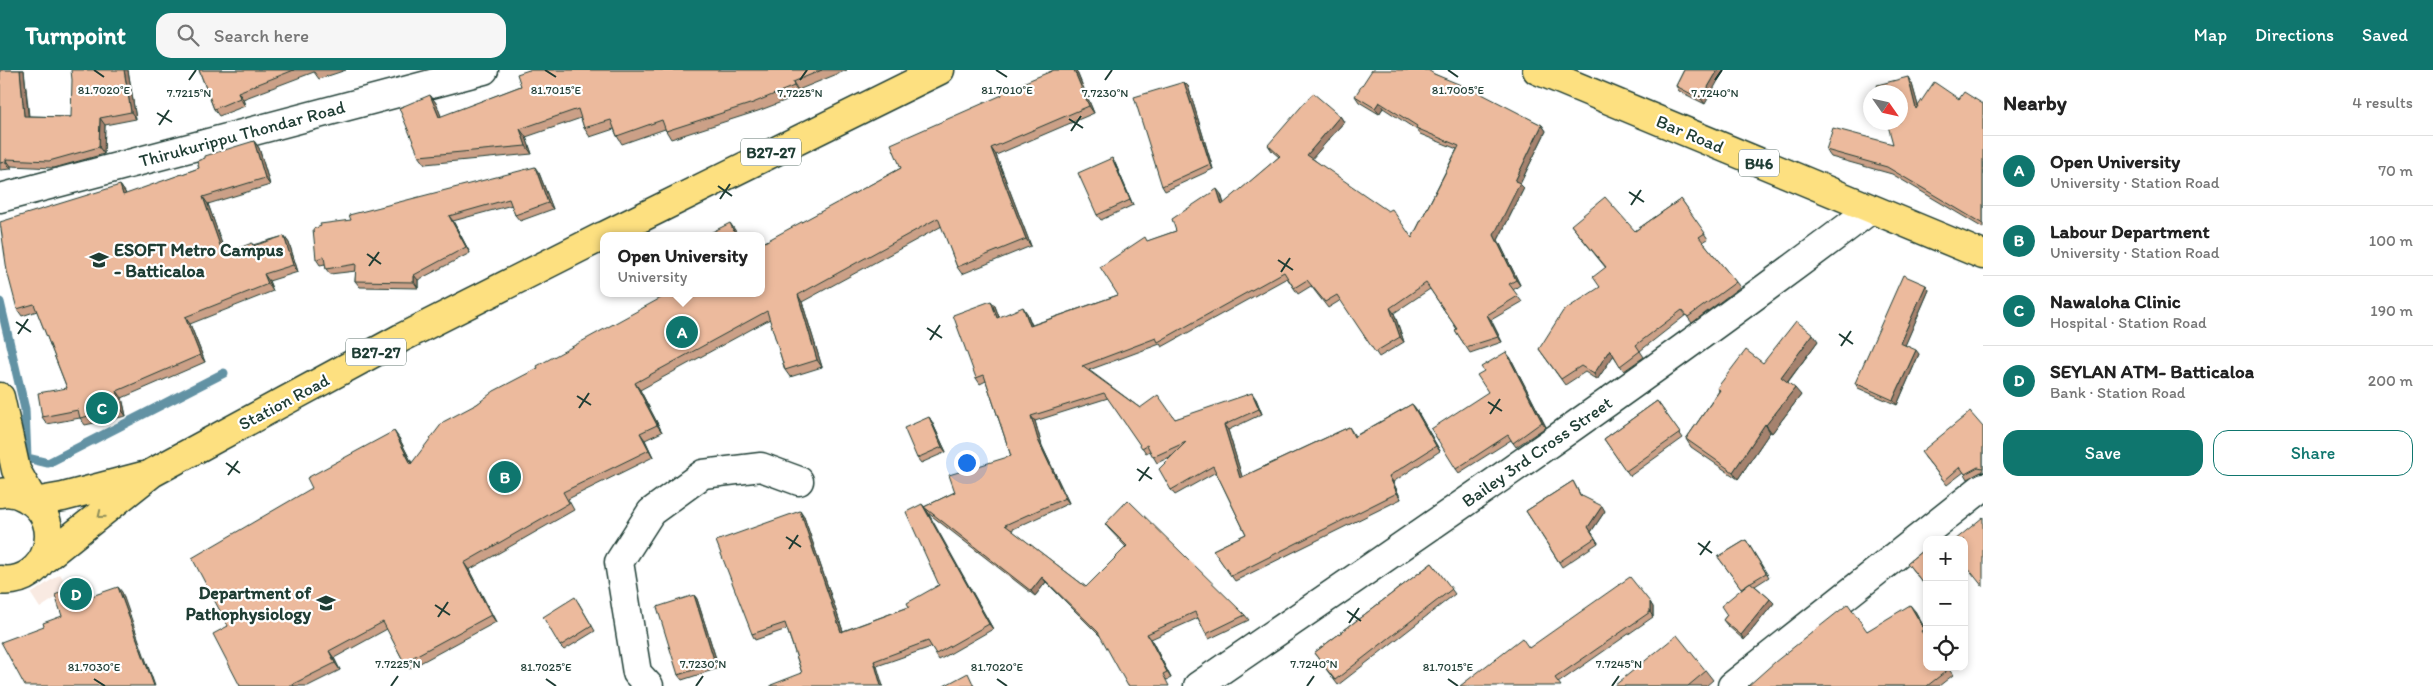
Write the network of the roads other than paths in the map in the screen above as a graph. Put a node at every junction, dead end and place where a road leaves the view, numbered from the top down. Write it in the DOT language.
graph roads {
  1 [pos="484,70"];
  2 [pos="940,70"];
  3 [pos="1537,70"];
  4 [pos="0,198"];
  5 [pos="1870,210"];
  6 [pos="612,232"];
  7 [pos="600,238"];
  8 [pos="1983,255"];
  9 [pos="0,397"];
  10 [pos="152,473"];
  11 [pos="799,481"];
  12 [pos="1983,487"];
  13 [pos="0,493"];
  14 [pos="34,502"];
  15 [pos="44,559"];
  16 [pos="0,580"];
  17 [pos="649,686"];
  18 [pos="1198,686"];
  19 [pos="1732,686"];
  1 -- 4 [label="street, Thirukurippu Thondar Road"];
  2 -- 6 [label="main road, Station Road / B27-27"];
  3 -- 5 [label="main road, Bar Road / B46"];
  5 -- 8 [label="main road, Bar Road / B46"];
  5 -- 18 [label="street, Bailey 3rd Cross Street"];
  7 -- 10 [label="main road, Station Road / B27-27"];
  9 -- 14 [label="main road"];
  10 -- 14 [label="main road, Station Road / B27-27"];
  10 -- 15 [label="main road, Station Road / B27-27, one-way"];
  11 -- 17 [label="street"];
  12 -- 19 [label="street"];
  13 -- 14 [label="main road"];
  14 -- 15 [label="main road"];
  15 -- 16 [label="main road, Station Road"];
}
